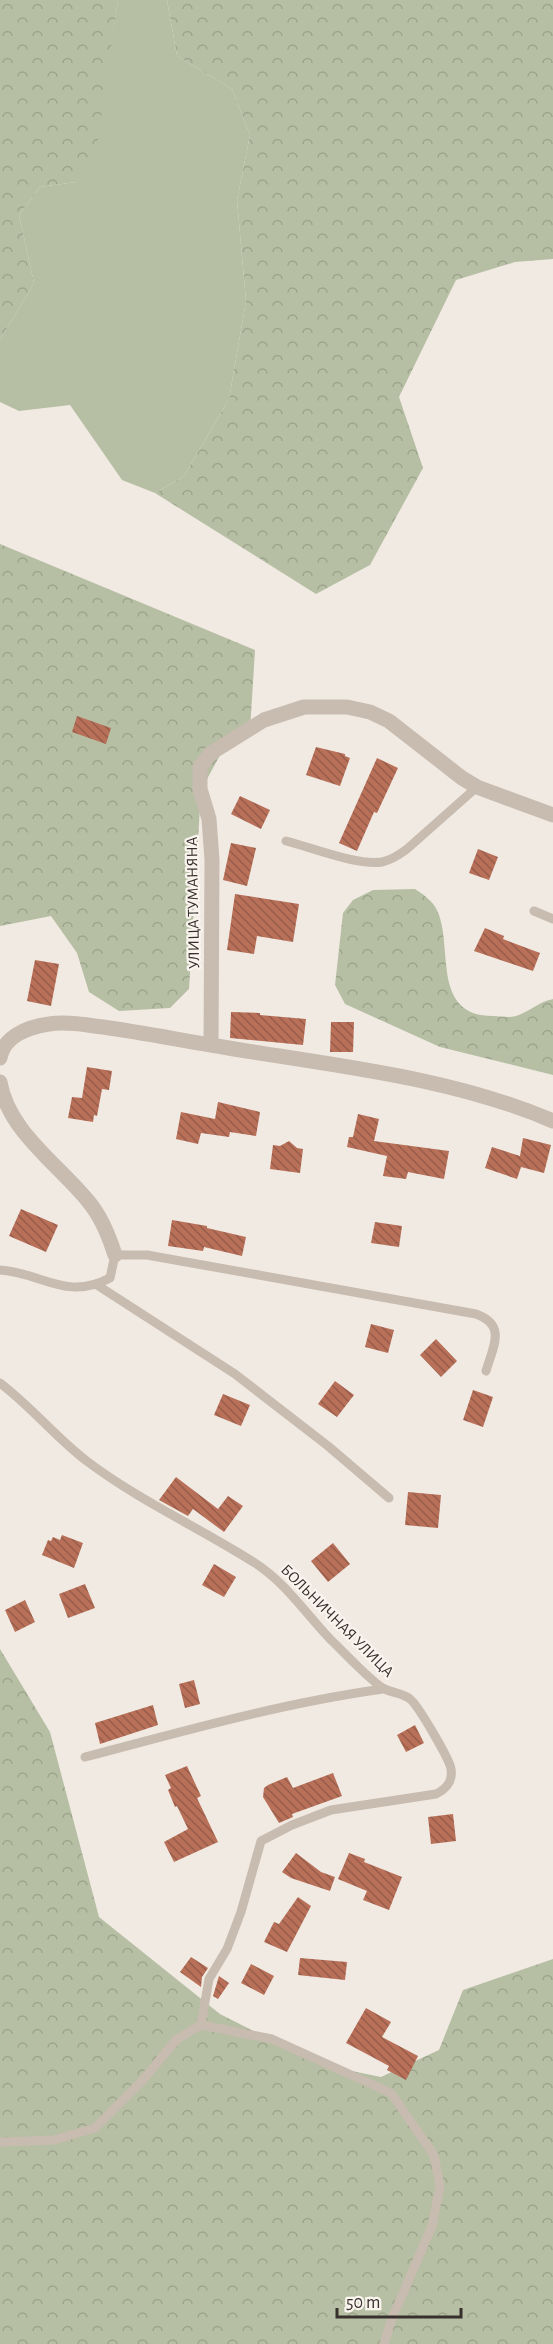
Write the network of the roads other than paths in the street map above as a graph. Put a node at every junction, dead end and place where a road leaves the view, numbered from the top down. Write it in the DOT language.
graph roads {
  1 [pos="477,787"];
  2 [pos="553,815"];
  3 [pos="286,841"];
  4 [pos="534,911"];
  5 [pos="553,919"];
  6 [pos="211,1045"];
  7 [pos="0,1058"];
  8 [pos="0,1082"];
  9 [pos="553,1121"];
  10 [pos="115,1255"];
  11 [pos="0,1270"];
  12 [pos="97,1285"];
  13 [pos="486,1371"];
  14 [pos="0,1383"];
  15 [pos="389,1498"];
  16 [pos="383,1689"];
  17 [pos="85,1757"];
  18 [pos="201,2025"];
  19 [pos="0,2142"];
  20 [pos="384,2344"];
  1 -- 2 [label="street, УЛИЦА ТУМАНЯНА"];
  1 -- 3 [label="lane"];
  1 -- 6 [label="street, УЛИЦА ТУМАНЯНА"];
  4 -- 5 [label="lane"];
  6 -- 7 [label="street"];
  6 -- 9 [label="street"];
  8 -- 10 [label="street"];
  10 -- 12 [label="lane"];
  10 -- 13 [label="lane"];
  11 -- 12 [label="lane"];
  12 -- 15 [label="lane"];
  14 -- 16 [label="lane, БОЛЬНИЧНАЯ УЛИЦА"];
  16 -- 17 [label="lane"];
  16 -- 18 [label="lane, БОЛЬНИЧНАЯ УЛИЦА"];
  18 -- 19 [label="lane"];
  18 -- 20 [label="lane"];
}
